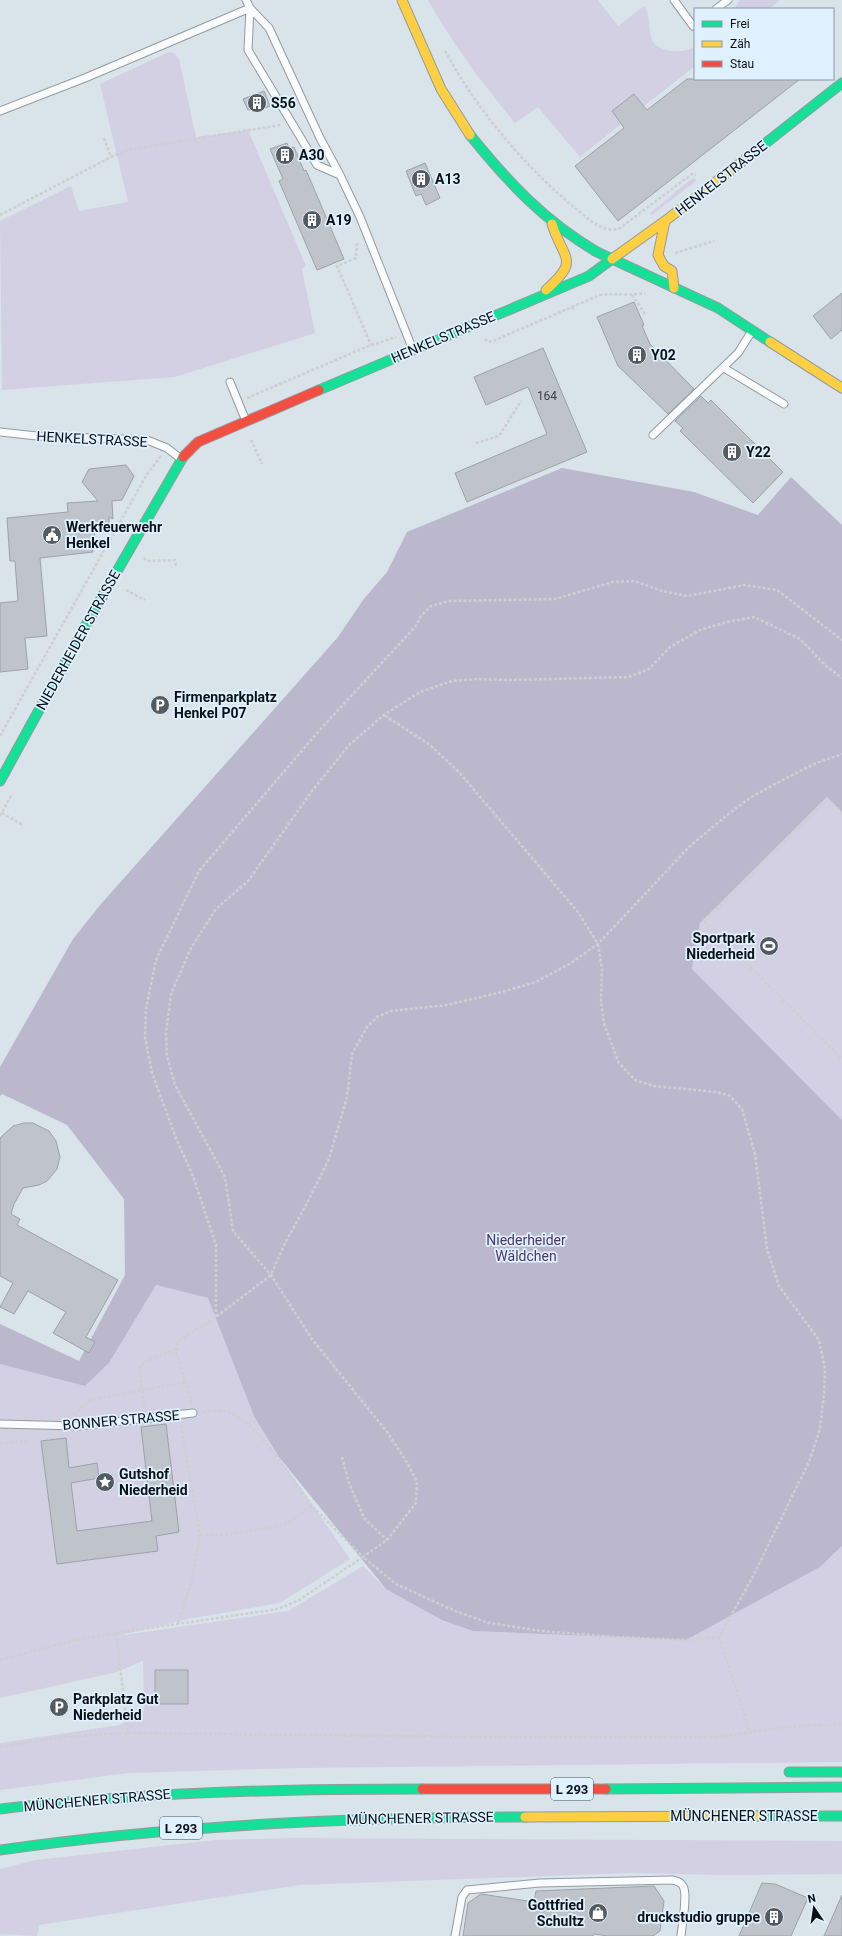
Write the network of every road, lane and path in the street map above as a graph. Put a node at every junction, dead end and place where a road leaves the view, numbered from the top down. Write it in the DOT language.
graph roads {
  1 [pos="246,0"];
  2 [pos="402,0"];
  3 [pos="674,0"];
  4 [pos="728,0"];
  5 [pos="250,8"];
  6 [pos="717,8"];
  7 [pos="694,26"];
  8 [pos="444,49"];
  9 [pos="842,84"];
  10 [pos="0,111"];
  11 [pos="290,123"];
  12 [pos="104,138"];
  13 [pos="110,156"];
  14 [pos="692,174"];
  15 [pos="340,175"];
  16 [pos="0,215"];
  17 [pos="665,221"];
  18 [pos="552,222"];
  19 [pos="358,238"];
  20 [pos="714,241"];
  21 [pos="674,246"];
  22 [pos="613,260"];
  23 [pos="674,288"];
  24 [pos="597,290"];
  25 [pos="600,295"];
  26 [pos="542,296"];
  27 [pos="572,307"];
  28 [pos="574,312"];
  29 [pos="645,314"];
  30 [pos="753,330"];
  31 [pos="488,342"];
  32 [pos="413,350"];
  33 [pos="724,368"];
  34 [pos="230,382"];
  35 [pos="842,388"];
  36 [pos="521,401"];
  37 [pos="238,402"];
  38 [pos="784,404"];
  39 [pos="246,421"];
  40 [pos="0,432"];
  41 [pos="653,435"];
  42 [pos="251,440"];
  43 [pos="476,443"];
  44 [pos="167,448"];
  45 [pos="181,459"];
  46 [pos="262,464"];
  47 [pos="144,558"];
  48 [pos="176,567"];
  49 [pos="126,590"];
  50 [pos="145,600"];
  51 [pos="842,640"];
  52 [pos="842,678"];
  53 [pos="384,715"];
  54 [pos="0,736"];
  55 [pos="842,754"];
  56 [pos="0,781"];
  57 [pos="2,813"];
  58 [pos="842,814"];
  59 [pos="22,825"];
  60 [pos="598,944"];
  61 [pos="842,1059"];
  62 [pos="271,1275"];
  63 [pos="216,1317"];
  64 [pos="176,1349"];
  65 [pos="185,1382"];
  66 [pos="142,1391"];
  67 [pos="194,1413"];
  68 [pos="179,1414"];
  69 [pos="145,1418"];
  70 [pos="0,1424"];
  71 [pos="26,1425"];
  72 [pos="66,1426"];
  73 [pos="0,1444"];
  74 [pos="342,1457"];
  75 [pos="312,1506"];
  76 [pos="200,1535"];
  77 [pos="387,1540"];
  78 [pos="363,1557"];
  79 [pos="178,1624"];
  80 [pos="116,1633"];
  81 [pos="719,1637"];
  82 [pos="0,1660"];
  83 [pos="842,1724"];
  84 [pos="128,1733"];
  85 [pos="750,1733"];
  86 [pos="0,1747"];
  87 [pos="779,1772"];
  88 [pos="842,1772"];
  89 [pos="495,1779"];
  90 [pos="842,1787"];
  91 [pos="452,1789"];
  92 [pos="0,1809"];
  93 [pos="842,1816"];
  94 [pos="718,1817"];
  95 [pos="749,1825"];
  96 [pos="0,1850"];
  97 [pos="455,1936"];
  98 [pos="681,1936"];
  1 -- 5 [label="lane"];
  2 -- 18 [label="main road"];
  3 -- 7 [label="lane"];
  4 -- 6 [label="lane"];
  5 -- 10 [label="lane"];
  5 -- 11 [label="lane"];
  5 -- 15 [label="lane"];
  8 -- 14 [label="path"];
  9 -- 17 [label="main road, HENKELSTRASSE"];
  11 -- 13 [label="path"];
  11 -- 15 [label="lane"];
  12 -- 13 [label="path"];
  13 -- 16 [label="path"];
  15 -- 32 [label="lane"];
  17 -- 22 [label="main road, HENKELSTRASSE"];
  17 -- 23 [label="main road"];
  18 -- 22 [label="main road"];
  18 -- 26 [label="main road"];
  19 -- 37 [label="path"];
  20 -- 21 [label="path"];
  22 -- 23 [label="main road"];
  22 -- 26 [label="main road, HENKELSTRASSE"];
  23 -- 30 [label="main road"];
  24 -- 25 [label="path"];
  25 -- 27 [label="path"];
  25 -- 29 [label="path"];
  26 -- 32 [label="main road, HENKELSTRASSE"];
  27 -- 28 [label="path"];
  27 -- 31 [label="path"];
  30 -- 33 [label="lane"];
  30 -- 35 [label="main road"];
  32 -- 39 [label="main road, HENKELSTRASSE"];
  33 -- 38 [label="lane"];
  33 -- 41 [label="lane"];
  34 -- 37 [label="lane"];
  36 -- 43 [label="path"];
  37 -- 39 [label="lane"];
  39 -- 45 [label="main road, HENKELSTRASSE"];
  40 -- 44 [label="lane, HENKELSTRASSE"];
  42 -- 46 [label="path"];
  44 -- 45 [label="lane, HENKELSTRASSE"];
  44 -- 54 [label="path"];
  45 -- 56 [label="main road, NIEDERHEIDER STRASSE"];
  47 -- 48 [label="path"];
  49 -- 50 [label="path"];
  51 -- 63 [label="path"];
  52 -- 53 [label="path"];
  53 -- 60 [label="path"];
  53 -- 62 [label="path"];
  55 -- 60 [label="path"];
  57 -- 59 [label="path"];
  58 -- 61 [label="path"];
  60 -- 62 [label="path"];
  60 -- 81 [label="path"];
  62 -- 63 [label="path"];
  62 -- 77 [label="path"];
  63 -- 64 [label="path"];
  64 -- 65 [label="path"];
  64 -- 66 [label="path"];
  65 -- 66 [label="path"];
  65 -- 67 [label="path"];
  66 -- 69 [label="path"];
  66 -- 72 [label="path"];
  67 -- 68 [label="lane, BONNER STRASSE"];
  67 -- 75 [label="path"];
  68 -- 69 [label="lane, BONNER STRASSE"];
  68 -- 76 [label="path"];
  69 -- 72 [label="lane, BONNER STRASSE"];
  70 -- 71 [label="lane, BONNER STRASSE"];
  71 -- 72 [label="lane, BONNER STRASSE"];
  71 -- 73 [label="path"];
  74 -- 77 [label="path"];
  75 -- 76 [label="path"];
  75 -- 78 [label="path"];
  76 -- 79 [label="path"];
  77 -- 78 [label="path"];
  78 -- 79 [label="path"];
  78 -- 81 [label="path"];
  79 -- 80 [label="path"];
  80 -- 82 [label="path"];
  80 -- 84 [label="path"];
  81 -- 85 [label="path"];
  83 -- 85 [label="path"];
  84 -- 85 [label="path"];
  84 -- 86 [label="path"];
  87 -- 88 [label="main road"];
  89 -- 91 [label="main road"];
  90 -- 91 [label="main road, MÜNCHENER STRASSE / L 293"];
  91 -- 92 [label="main road, MÜNCHENER STRASSE / L 293"];
  93 -- 94 [label="main road, MÜNCHENER STRASSE / L 293"];
  94 -- 95 [label="main road"];
  94 -- 96 [label="main road, MÜNCHENER STRASSE / L 293"];
  97 -- 98 [label="lane"];
}
